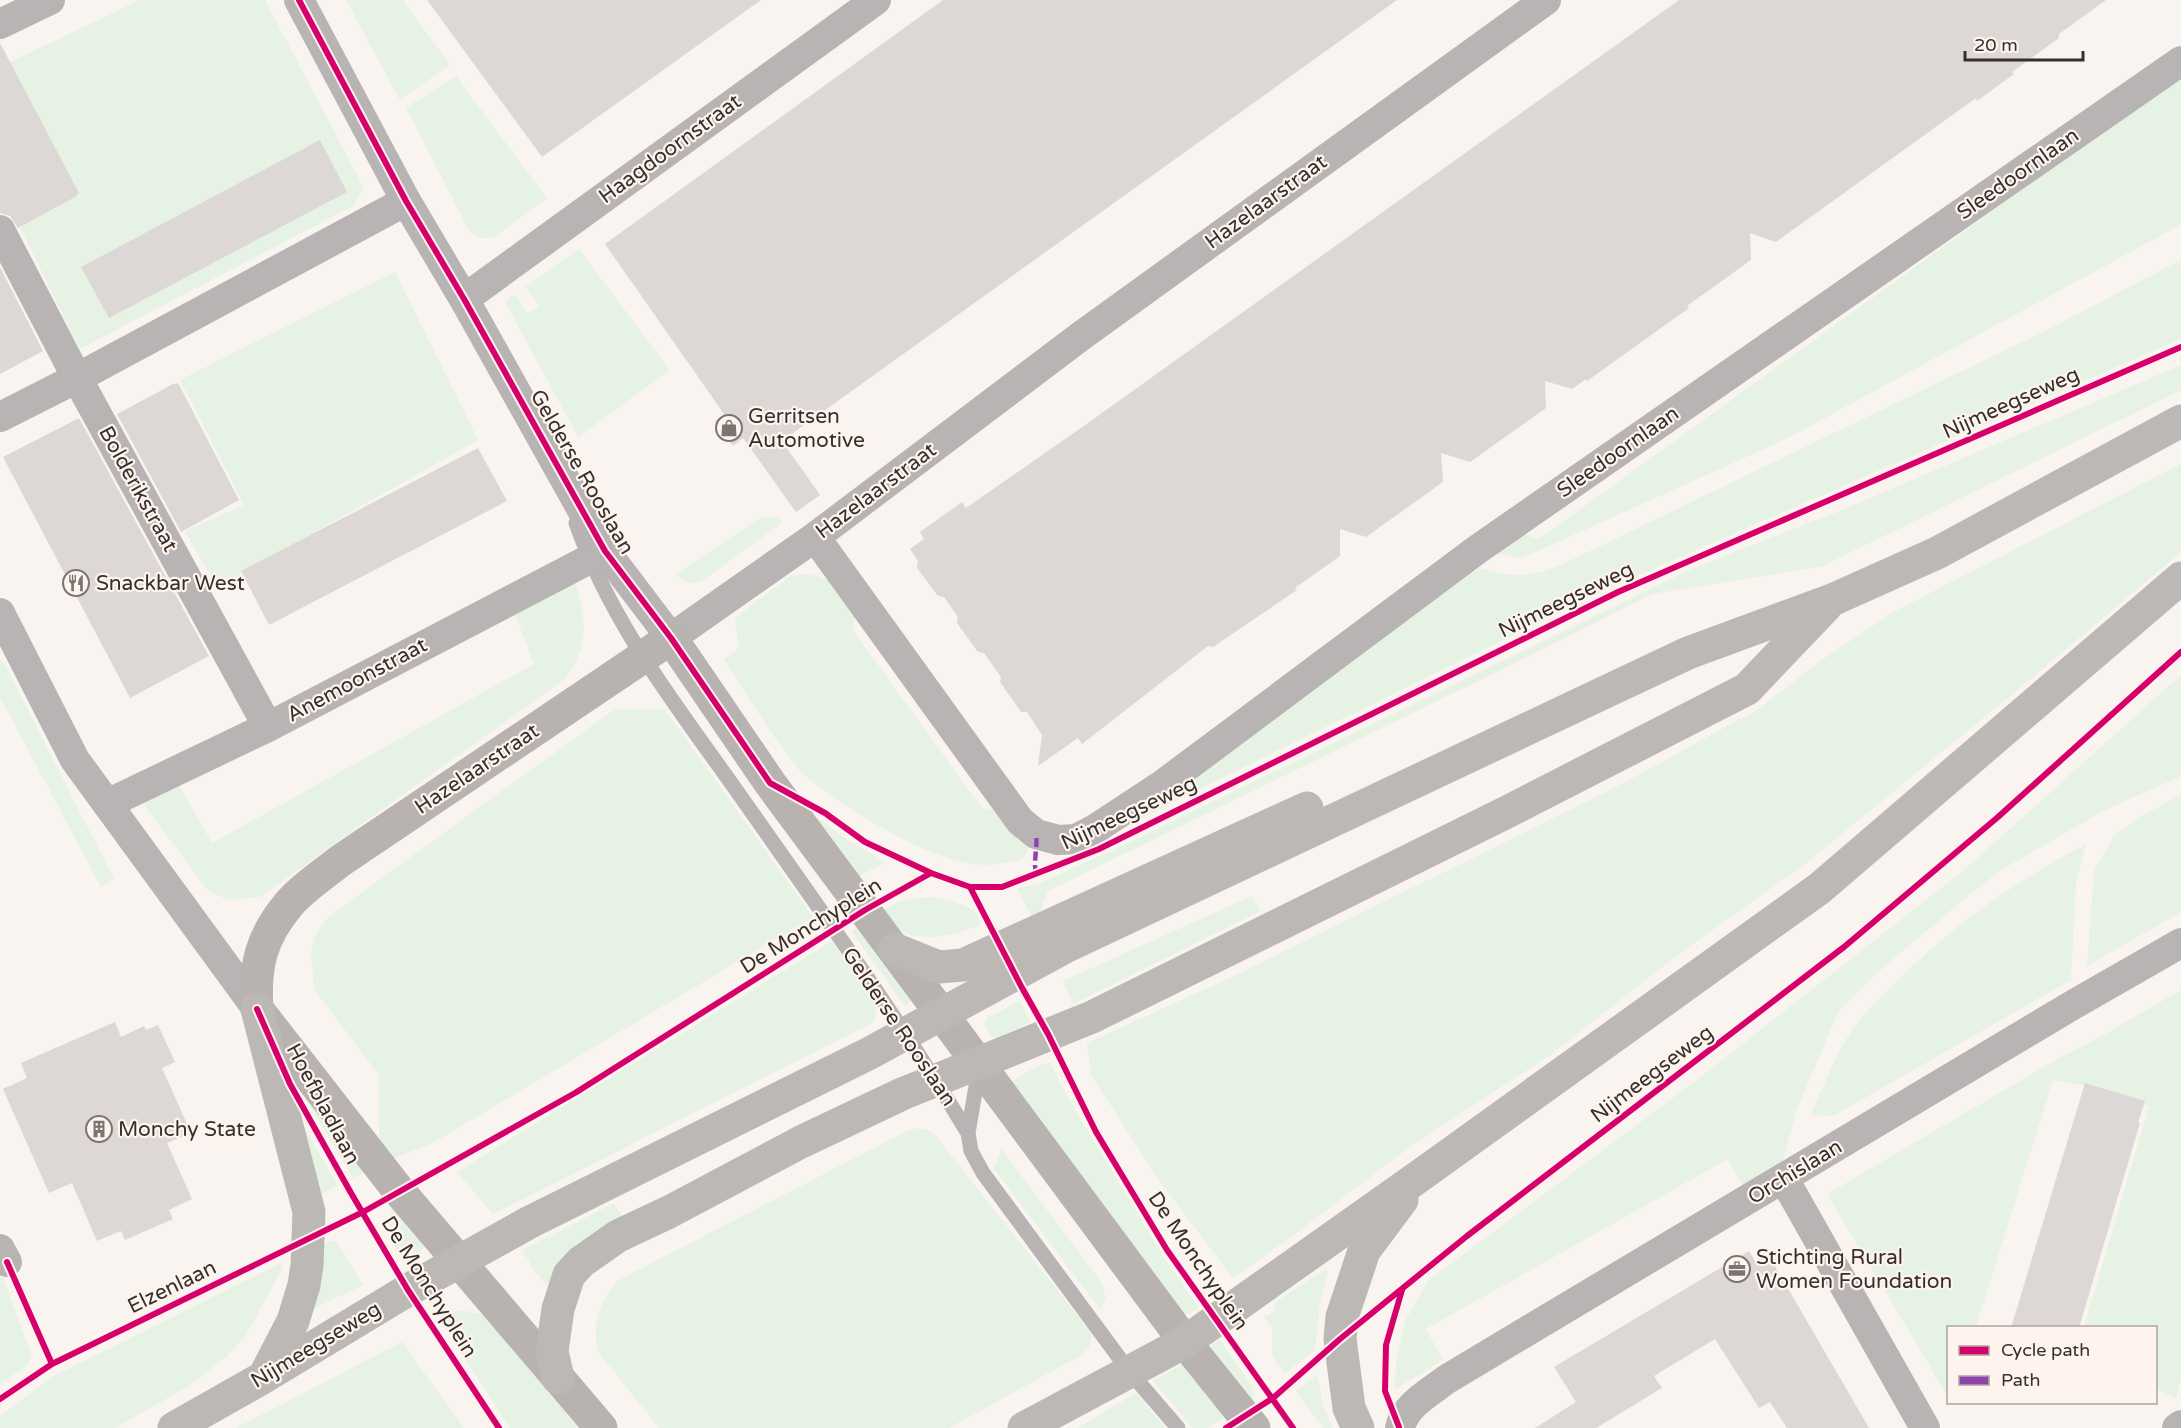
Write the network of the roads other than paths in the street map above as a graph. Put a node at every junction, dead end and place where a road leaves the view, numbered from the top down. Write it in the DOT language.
graph roads {
  1 [pos="50,0"];
  2 [pos="300,0"];
  3 [pos="876,0"];
  4 [pos="1546,0"];
  5 [pos="0,24"];
  6 [pos="2181,61"];
  7 [pos="406,201"];
  8 [pos="0,230"];
  9 [pos="464,298"];
  10 [pos="77,378"];
  11 [pos="0,417"];
  12 [pos="2181,421"];
  13 [pos="815,537"];
  14 [pos="597,555"];
  15 [pos="2181,578"];
  16 [pos="1832,600"];
  17 [pos="0,613"];
  18 [pos="670,638"];
  19 [pos="643,657"];
  20 [pos="268,727"];
  21 [pos="1446,768"];
  22 [pos="107,804"];
  23 [pos="2181,943"];
  24 [pos="894,949"];
  25 [pos="257,1008"];
  26 [pos="942,1013"];
  27 [pos="905,1034"];
  28 [pos="980,1064"];
  29 [pos="937,1081"];
  30 [pos="968,1132"];
  31 [pos="1420,1175"];
  32 [pos="1784,1179"];
  33 [pos="458,1262"];
  34 [pos="1185,1342"];
  35 [pos="1129,1371"];
  36 [pos="264,1377"];
  37 [pos="558,1378"];
  38 [pos="1406,1417"];
  39 [pos="2181,1425"];
  40 [pos="174,1428"];
  41 [pos="601,1428"];
  42 [pos="1024,1428"];
  43 [pos="1178,1428"];
  44 [pos="1254,1428"];
  45 [pos="1358,1428"];
  46 [pos="1925,1428"];
  47 [pos="2177,1428"];
  1 -- 5 [label="street"];
  2 -- 7 [label="street, Gelderse Rooslaan"];
  3 -- 9 [label="street, Haagdoornstraat"];
  4 -- 13 [label="street, Hazelaarstraat"];
  6 -- 13 [label="street, Sleedoornlaan"];
  7 -- 9 [label="street, Gelderse Rooslaan"];
  7 -- 10 [label="street"];
  8 -- 10 [label="street, Bolderikstraat"];
  9 -- 14 [label="street, Gelderse Rooslaan"];
  10 -- 11 [label="street"];
  10 -- 20 [label="street, Bolderikstraat"];
  12 -- 16 [label="main road"];
  13 -- 18 [label="street, Hazelaarstraat"];
  14 -- 18 [label="street, Gelderse Rooslaan"];
  14 -- 19 [label="lane, Gelderse Rooslaan"];
  14 -- 20 [label="street, Anemoonstraat"];
  15 -- 31 [label="main road"];
  16 -- 21 [label="main road"];
  16 -- 28 [label="main road"];
  17 -- 22 [label="street, Hoefbladlaan"];
  18 -- 19 [label="street, Hazelaarstraat"];
  18 -- 24 [label="street, Gelderse Rooslaan"];
  19 -- 25 [label="street, Hazelaarstraat"];
  19 -- 27 [label="lane, Gelderse Rooslaan"];
  20 -- 22 [label="street, Anemoonstraat"];
  21 -- 24 [label="main road"];
  21 -- 26 [label="main road"];
  22 -- 25 [label="street, Hoefbladlaan"];
  23 -- 32 [label="street, Orchislaan"];
  24 -- 26 [label="street, Gelderse Rooslaan"];
  25 -- 33 [label="street, Hoefbladlaan"];
  25 -- 36 [label="main road"];
  26 -- 27 [label="main road, De Monchyplein"];
  26 -- 28 [label="street"];
  27 -- 29 [label="lane, Gelderse Rooslaan"];
  27 -- 33 [label="main road, De Monchyplein"];
  28 -- 29 [label="main road"];
  28 -- 30 [label="lane"];
  28 -- 34 [label="street"];
  29 -- 30 [label="lane, Gelderse Rooslaan"];
  29 -- 37 [label="main road"];
  30 -- 35 [label="lane"];
  31 -- 34 [label="main road"];
  31 -- 45 [label="main road"];
  32 -- 38 [label="street, Orchislaan"];
  32 -- 46 [label="street"];
  33 -- 36 [label="main road, Nijmeegseweg"];
  33 -- 37 [label="street, De Monchyplein"];
  34 -- 35 [label="main road"];
  34 -- 44 [label="street"];
  35 -- 42 [label="main road"];
  35 -- 43 [label="lane"];
  36 -- 40 [label="main road, Nijmeegseweg"];
  37 -- 41 [label="street, De Monchyplein"];
  39 -- 47 [label="street"];
}
